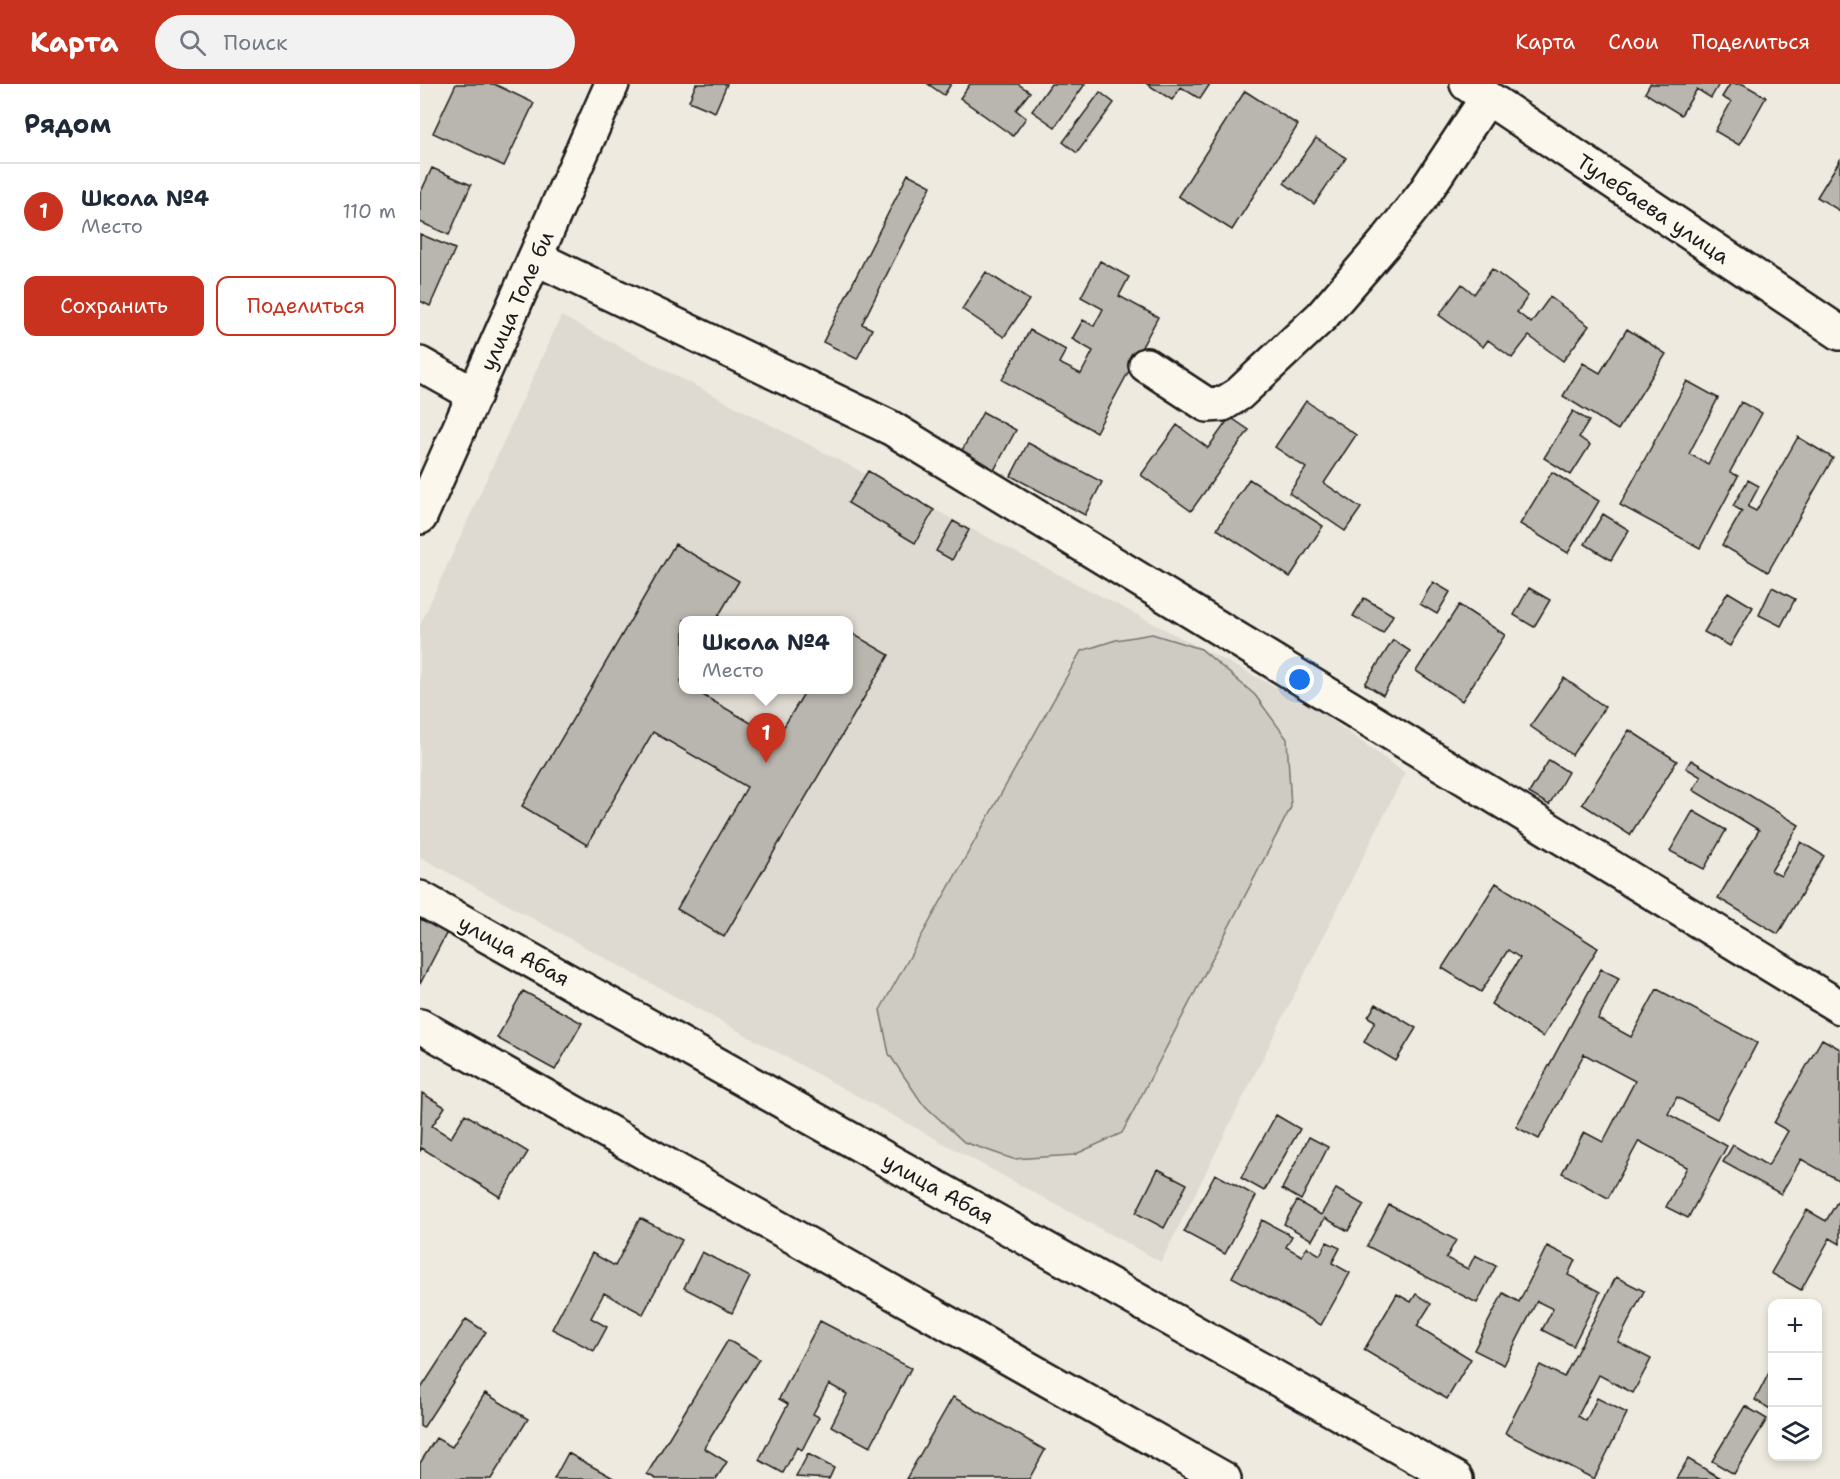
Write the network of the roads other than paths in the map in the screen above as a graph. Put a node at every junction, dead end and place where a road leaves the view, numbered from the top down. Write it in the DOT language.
graph roads {
  1 [pos="612,84"];
  2 [pos="1477,91"];
  3 [pos="536,258"];
  4 [pos="1840,333"];
  5 [pos="420,364"];
  6 [pos="1146,365"];
  7 [pos="476,395"];
  8 [pos="420,517"];
  9 [pos="420,898"];
  10 [pos="1840,1006"];
  11 [pos="420,1026"];
  12 [pos="1224,1479"];
  13 [pos="1456,1479"];
  1 -- 3 [label="street, улица Толе би"];
  2 -- 4 [label="street, Тулебаева улица"];
  2 -- 6 [label="street"];
  3 -- 7 [label="street, улица Толе би"];
  3 -- 10 [label="street"];
  5 -- 7 [label="street"];
  7 -- 8 [label="street, улица Толе би"];
  9 -- 13 [label="street, улица Абая"];
  11 -- 12 [label="street"];
}
